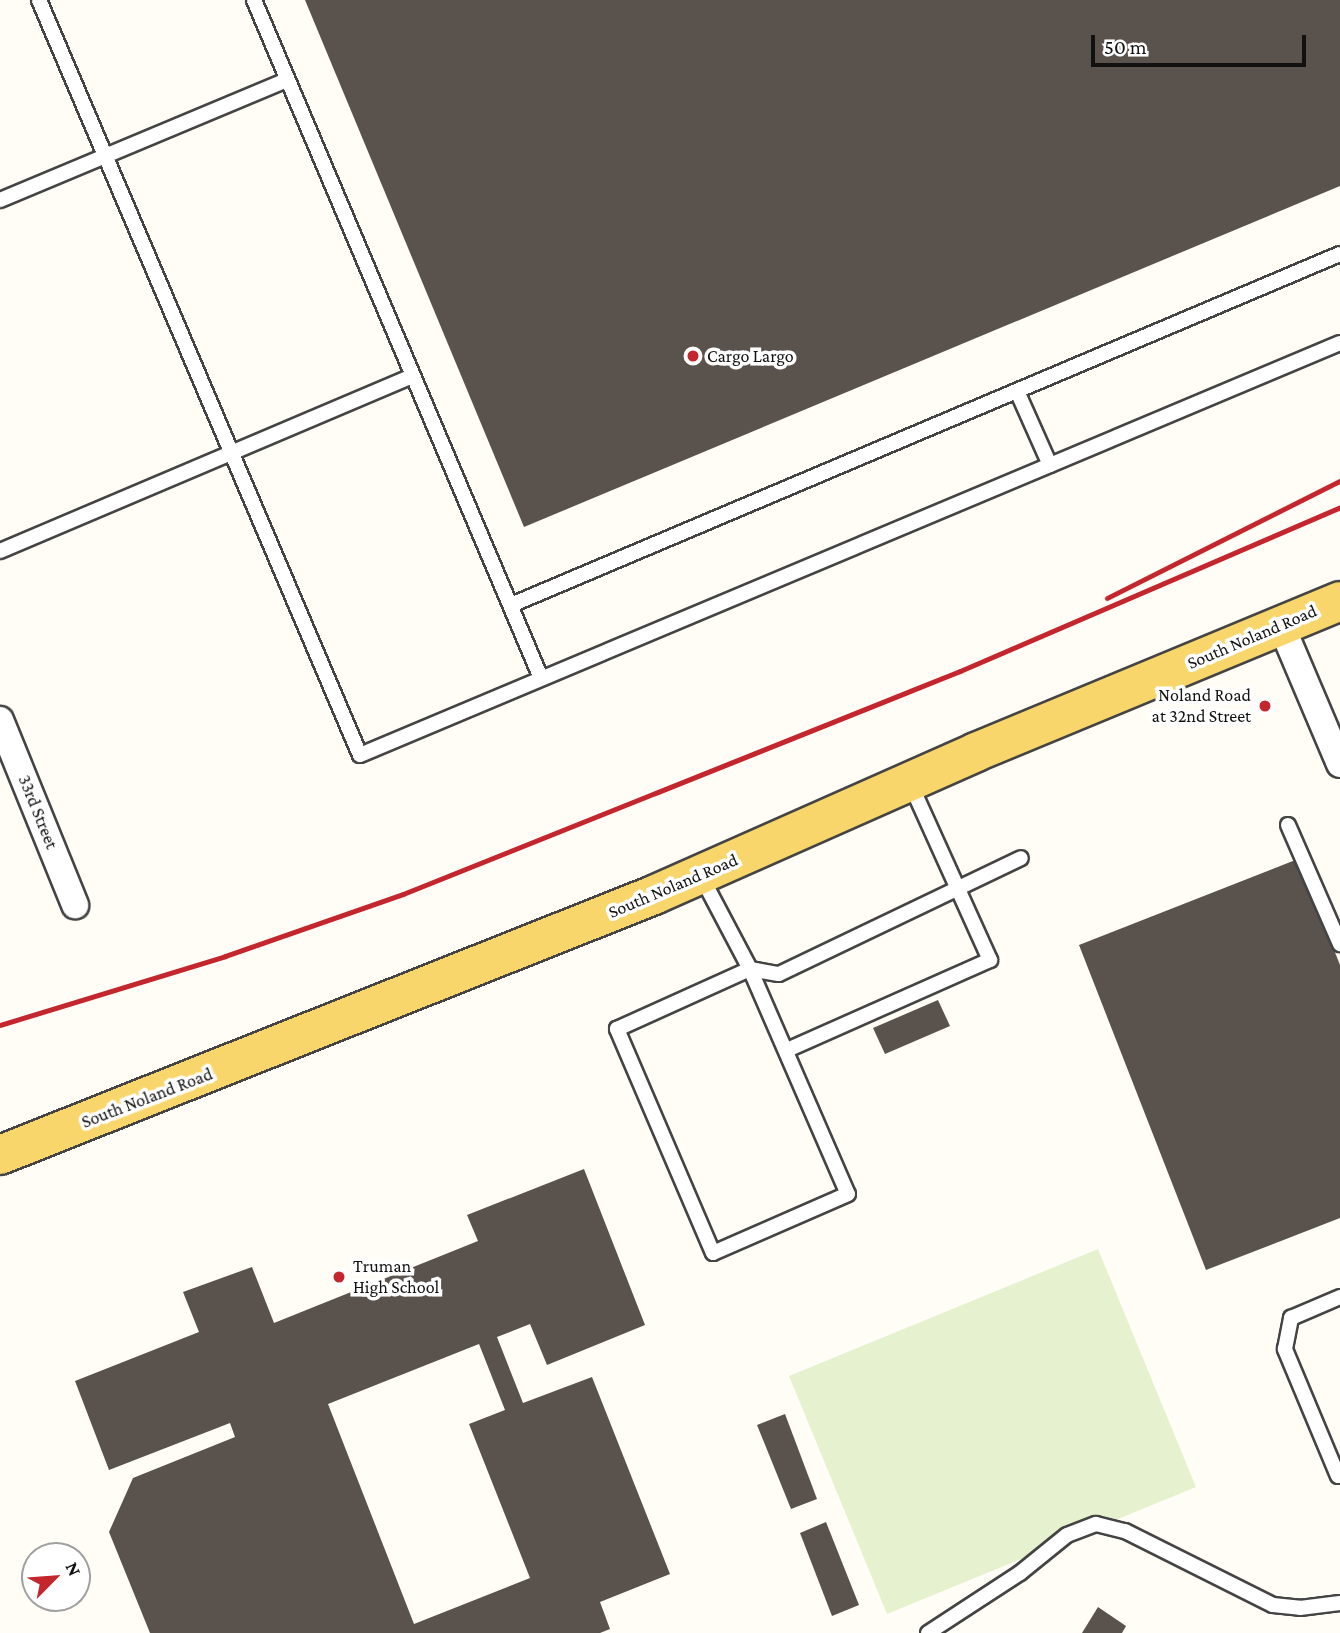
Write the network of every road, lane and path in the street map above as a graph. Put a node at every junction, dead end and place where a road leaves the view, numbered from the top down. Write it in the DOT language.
graph roads {
  1 [pos="39,0"];
  2 [pos="254,0"];
  3 [pos="287,80"];
  4 [pos="105,157"];
  5 [pos="0,200"];
  6 [pos="1340,254"];
  7 [pos="1340,343"];
  8 [pos="412,376"];
  9 [pos="1017,391"];
  10 [pos="229,452"];
  11 [pos="1050,465"];
  12 [pos="0,551"];
  13 [pos="1340,601"];
  14 [pos="510,606"];
  15 [pos="1281,625"];
  16 [pos="541,678"];
  17 [pos="0,720"];
  18 [pos="1340,764"];
  19 [pos="909,782"];
  20 [pos="1288,825"];
  21 [pos="1021,858"];
  22 [pos="701,875"];
  23 [pos="956,889"];
  24 [pos="75,905"];
  25 [pos="1340,944"];
  26 [pos="750,969"];
  27 [pos="787,1050"];
  28 [pos="0,1155"];
  29 [pos="1340,1297"];
  30 [pos="1338,1476"];
  31 [pos="1340,1603"];
  32 [pos="928,1633"];
  1 -- 4 [label="lane"];
  2 -- 3 [label="lane"];
  3 -- 4 [label="lane"];
  3 -- 8 [label="lane"];
  4 -- 5 [label="lane"];
  4 -- 10 [label="lane"];
  6 -- 9 [label="lane"];
  7 -- 11 [label="lane"];
  8 -- 10 [label="lane"];
  8 -- 14 [label="lane"];
  9 -- 11 [label="lane"];
  9 -- 14 [label="lane"];
  10 -- 12 [label="lane"];
  10 -- 16 [label="lane"];
  11 -- 16 [label="lane"];
  13 -- 15 [label="main road, South Noland Road"];
  14 -- 16 [label="lane"];
  15 -- 18 [label="street"];
  15 -- 19 [label="main road, South Noland Road"];
  17 -- 24 [label="street, 33rd Street"];
  19 -- 22 [label="main road, South Noland Road"];
  19 -- 23 [label="lane"];
  20 -- 25 [label="lane"];
  21 -- 23 [label="lane"];
  22 -- 26 [label="lane"];
  22 -- 28 [label="main road, South Noland Road"];
  23 -- 26 [label="lane"];
  23 -- 27 [label="lane"];
  26 -- 27 [label="lane"];
  26 -- 27 [label="lane"];
  29 -- 30 [label="lane"];
  31 -- 32 [label="lane"];
}
